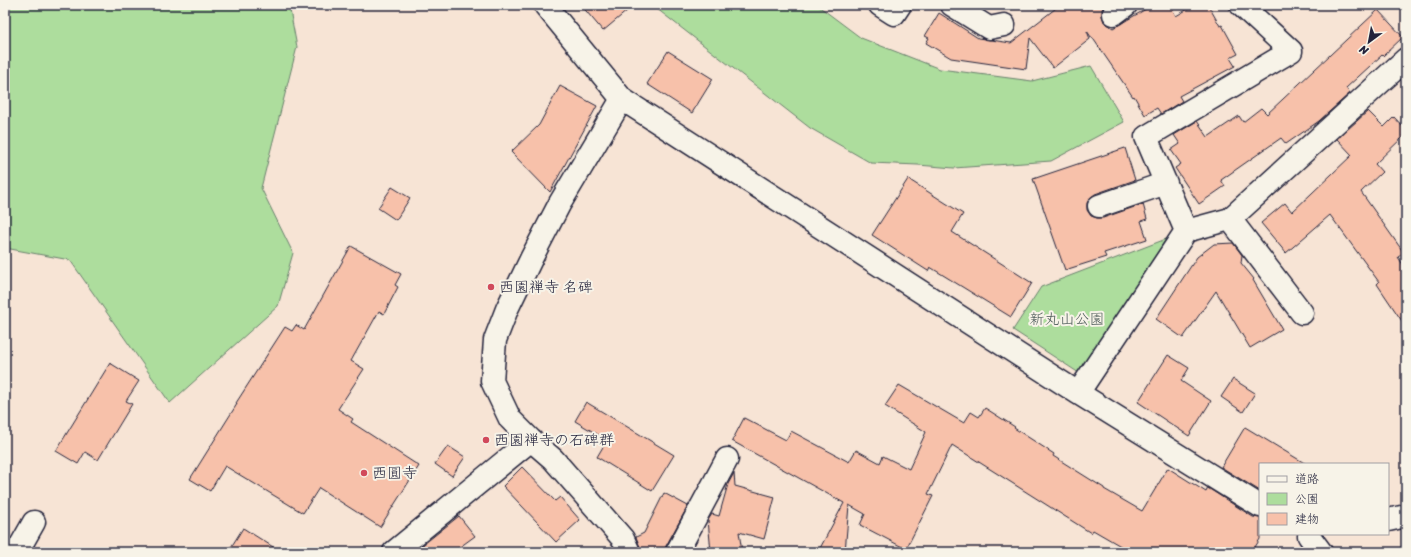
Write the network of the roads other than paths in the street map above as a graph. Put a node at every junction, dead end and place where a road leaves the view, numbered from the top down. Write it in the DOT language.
graph roads {
  1 [pos="545,5"];
  2 [pos="880,5"];
  3 [pos="900,5"];
  4 [pos="952,5"];
  5 [pos="1241,5"];
  6 [pos="1004,25"];
  7 [pos="1406,59"];
  8 [pos="622,99"];
  9 [pos="1166,183"];
  10 [pos="1099,206"];
  11 [pos="1230,219"];
  12 [pos="1186,231"];
  13 [pos="1302,313"];
  14 [pos="1078,393"];
  15 [pos="531,440"];
  16 [pos="728,459"];
  17 [pos="1259,505"];
  18 [pos="1406,516"];
  19 [pos="1389,520"];
  20 [pos="34,522"];
  21 [pos="17,552"];
  22 [pos="394,552"];
  23 [pos="629,552"];
  24 [pos="677,552"];
  1 -- 8 [label="street"];
  2 -- 3 [label="street"];
  4 -- 6 [label="street"];
  5 -- 9 [label="street"];
  7 -- 11 [label="street"];
  8 -- 14 [label="street"];
  8 -- 15 [label="street"];
  9 -- 10 [label="street"];
  9 -- 12 [label="street"];
  11 -- 12 [label="street"];
  11 -- 13 [label="street"];
  12 -- 14 [label="street"];
  14 -- 17 [label="street"];
  15 -- 22 [label="street"];
  15 -- 23 [label="street"];
  16 -- 24 [label="street"];
  18 -- 19 [label="street"];
  20 -- 21 [label="street"];
}
